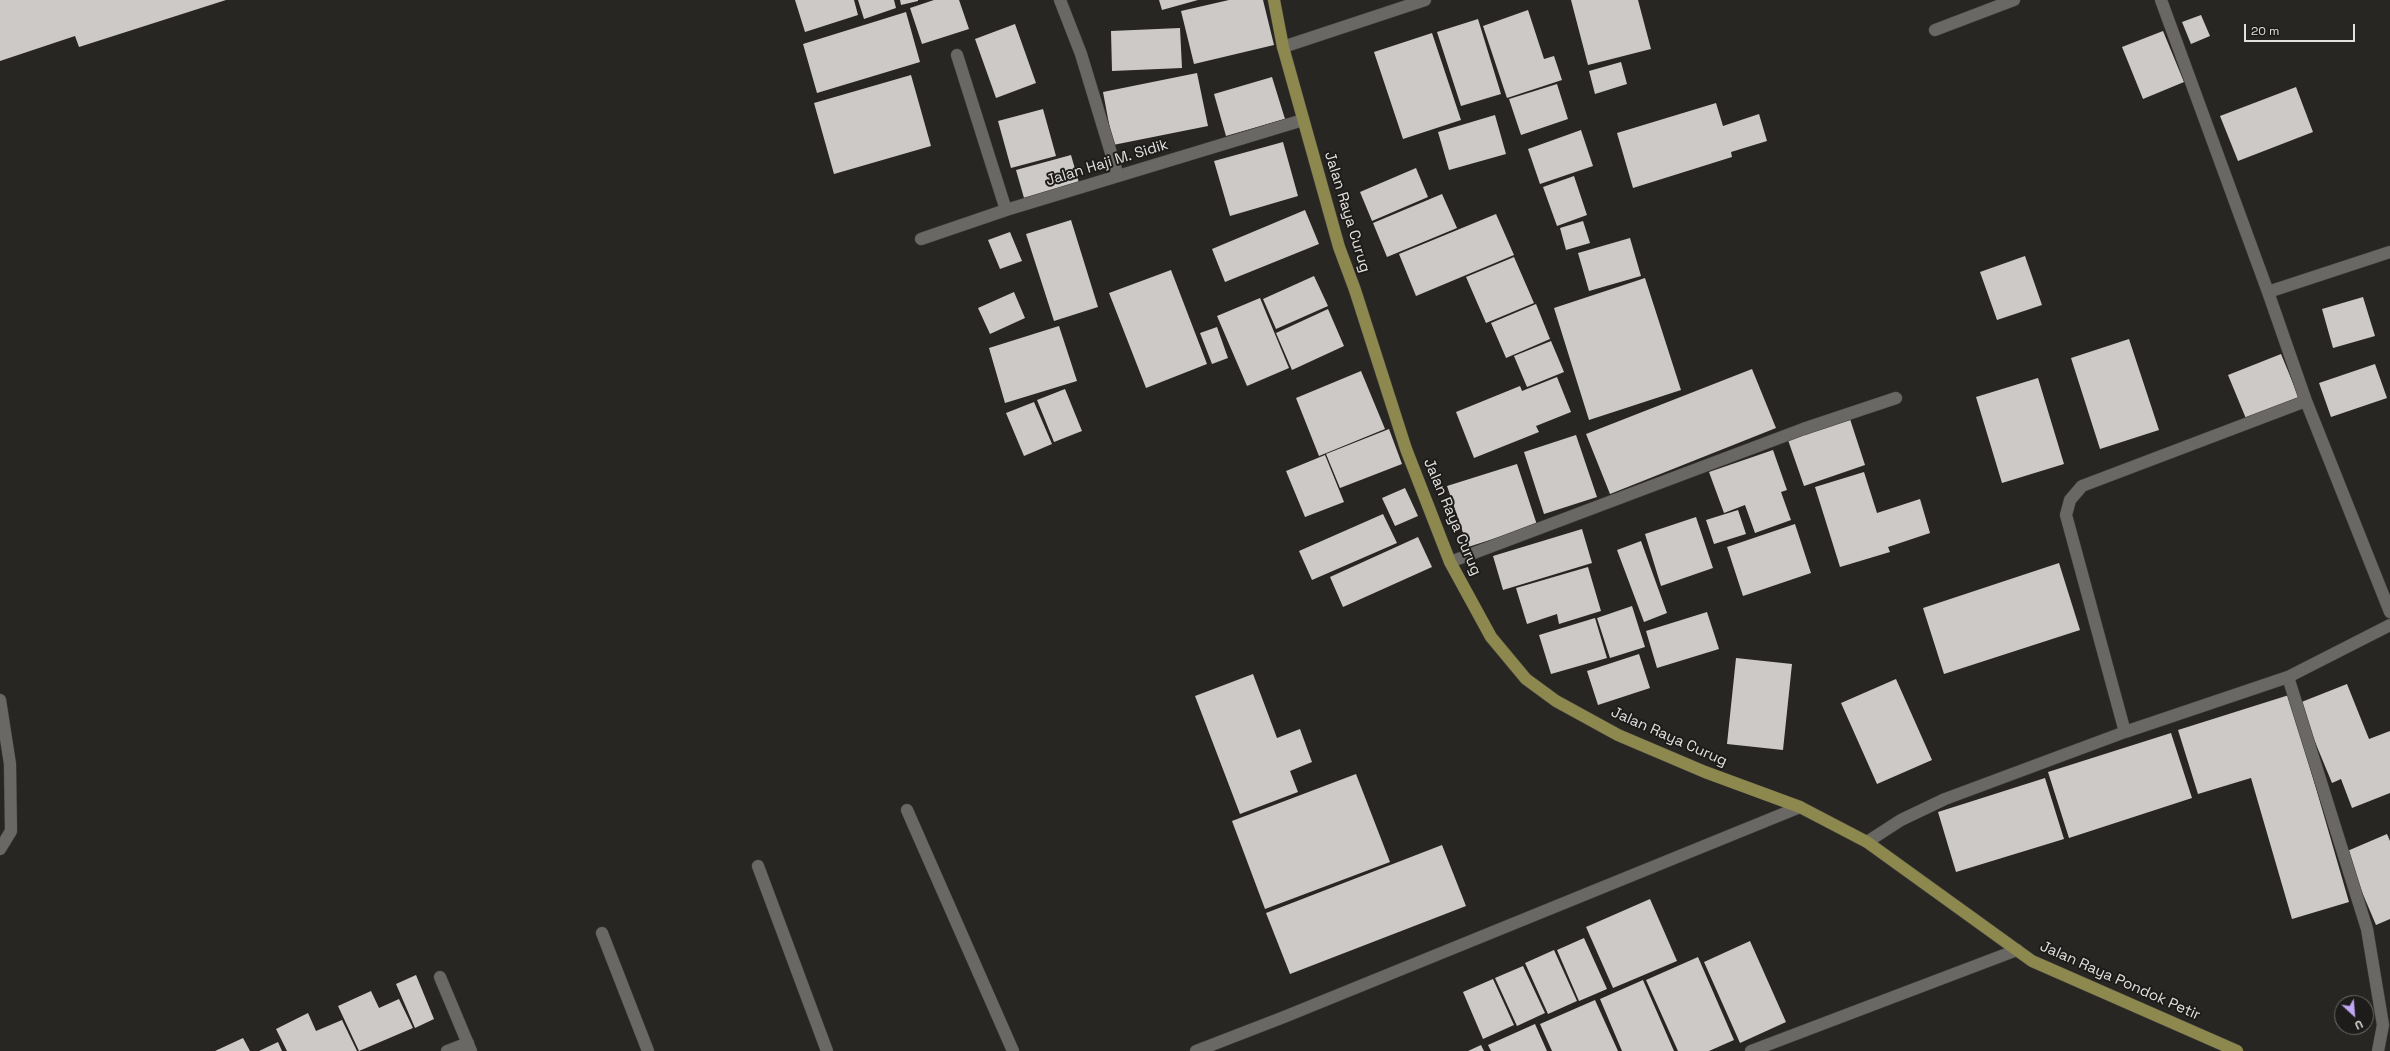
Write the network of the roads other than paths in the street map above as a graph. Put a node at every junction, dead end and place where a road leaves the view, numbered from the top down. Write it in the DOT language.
graph roads {
  1 [pos="1060,0"];
  2 [pos="1274,0"];
  3 [pos="1425,0"];
  4 [pos="2014,0"];
  5 [pos="2161,0"];
  6 [pos="1935,30"];
  7 [pos="1283,48"];
  8 [pos="957,55"];
  9 [pos="1303,120"];
  10 [pos="1118,176"];
  11 [pos="1006,210"];
  12 [pos="920,239"];
  13 [pos="2390,252"];
  14 [pos="2268,292"];
  15 [pos="1896,398"];
  16 [pos="2306,401"];
  17 [pos="1450,562"];
  18 [pos="2390,612"];
  19 [pos="2390,625"];
  20 [pos="2288,677"];
  21 [pos="0,700"];
  22 [pos="2125,732"];
  23 [pos="1800,807"];
  24 [pos="907,810"];
  25 [pos="1868,842"];
  26 [pos="0,849"];
  27 [pos="758,866"];
  28 [pos="1916,879"];
  29 [pos="602,933"];
  30 [pos="2017,950"];
  31 [pos="440,977"];
  32 [pos="469,1047"];
  33 [pos="447,1051"];
  34 [pos="648,1051"];
  35 [pos="827,1051"];
  36 [pos="1013,1051"];
  37 [pos="1196,1051"];
  38 [pos="1751,1051"];
  39 [pos="2237,1051"];
  40 [pos="2378,1051"];
  1 -- 10 [label="street"];
  2 -- 7 [label="main road, Jalan Raya Curug"];
  3 -- 7 [label="street"];
  4 -- 6 [label="street"];
  5 -- 14 [label="street"];
  7 -- 9 [label="main road, Jalan Raya Curug"];
  8 -- 11 [label="street"];
  9 -- 10 [label="street, Jalan Haji M. Sidik"];
  9 -- 17 [label="main road, Jalan Raya Curug"];
  10 -- 11 [label="street, Jalan Haji M. Sidik"];
  11 -- 12 [label="street, Jalan Haji M. Sidik"];
  13 -- 14 [label="street"];
  14 -- 16 [label="street"];
  15 -- 17 [label="street"];
  16 -- 18 [label="street"];
  16 -- 22 [label="street"];
  17 -- 23 [label="main road, Jalan Raya Curug"];
  19 -- 20 [label="street"];
  20 -- 22 [label="street"];
  20 -- 40 [label="street"];
  21 -- 26 [label="street"];
  22 -- 25 [label="street"];
  23 -- 25 [label="main road, Jalan Raya Curug"];
  23 -- 37 [label="street"];
  24 -- 36 [label="street"];
  25 -- 28 [label="main road, Jalan Raya Curug"];
  27 -- 35 [label="street"];
  28 -- 30 [label="main road, Jalan Raya Pondok Petir"];
  29 -- 34 [label="street"];
  30 -- 38 [label="street"];
  30 -- 39 [label="main road, Jalan Raya Pondok Petir"];
  31 -- 32 [label="street"];
  32 -- 33 [label="street"];
}
